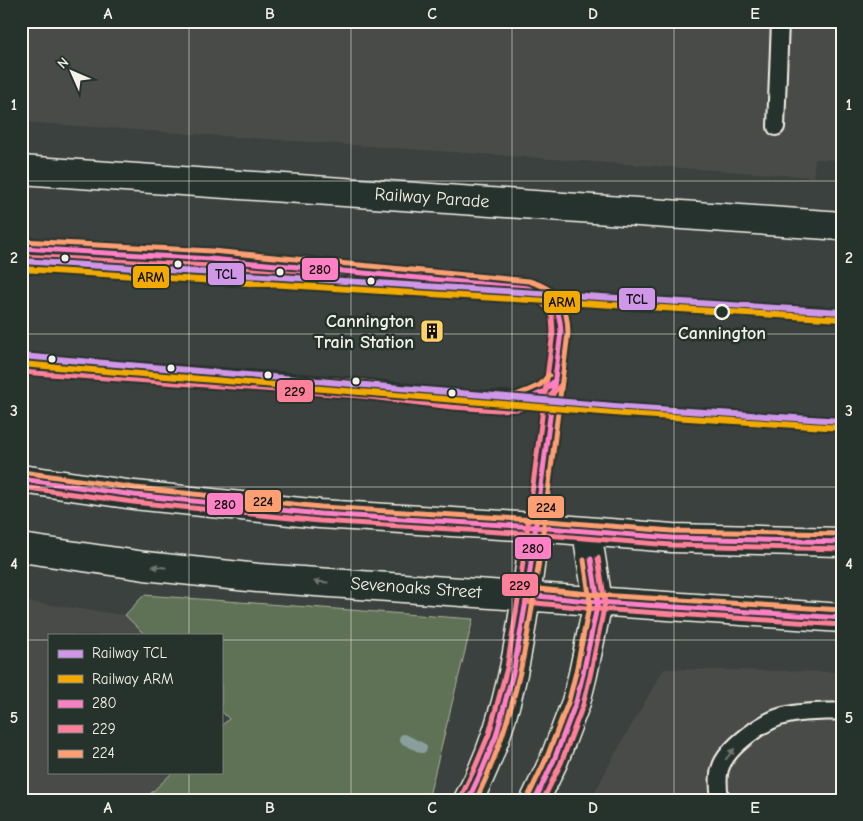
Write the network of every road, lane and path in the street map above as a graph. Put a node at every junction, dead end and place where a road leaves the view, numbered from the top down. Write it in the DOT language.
graph roads {
  1 [pos="780,21"];
  2 [pos="776,126"];
  3 [pos="21,170"];
  4 [pos="842,226"];
  5 [pos="21,248"];
  6 [pos="21,364"];
  7 [pos="555,380"];
  8 [pos="21,479"];
  9 [pos="536,528"];
  10 [pos="587,532"];
  11 [pos="842,542"];
  12 [pos="21,548"];
  13 [pos="527,595"];
  14 [pos="598,602"];
  15 [pos="842,618"];
  16 [pos="842,710"];
  17 [pos="468,800"];
  18 [pos="535,800"];
  19 [pos="720,800"];
  1 -- 2 [label="lane"];
  3 -- 4 [label="main road, Railway Parade"];
  5 -- 7 [label="lane"];
  6 -- 7 [label="lane"];
  7 -- 9 [label="lane"];
  8 -- 9 [label="main road"];
  9 -- 10 [label="main road"];
  9 -- 13 [label="main road"];
  10 -- 11 [label="main road"];
  10 -- 14 [label="main road"];
  13 -- 12 [label="main road, Sevenoaks Street, one-way"];
  13 -- 14 [label="main road, Sevenoaks Street"];
  13 -- 17 [label="main road"];
  14 -- 15 [label="main road, Sevenoaks Street"];
  14 -- 18 [label="main road"];
  19 -- 16 [label="lane, one-way"];
}
